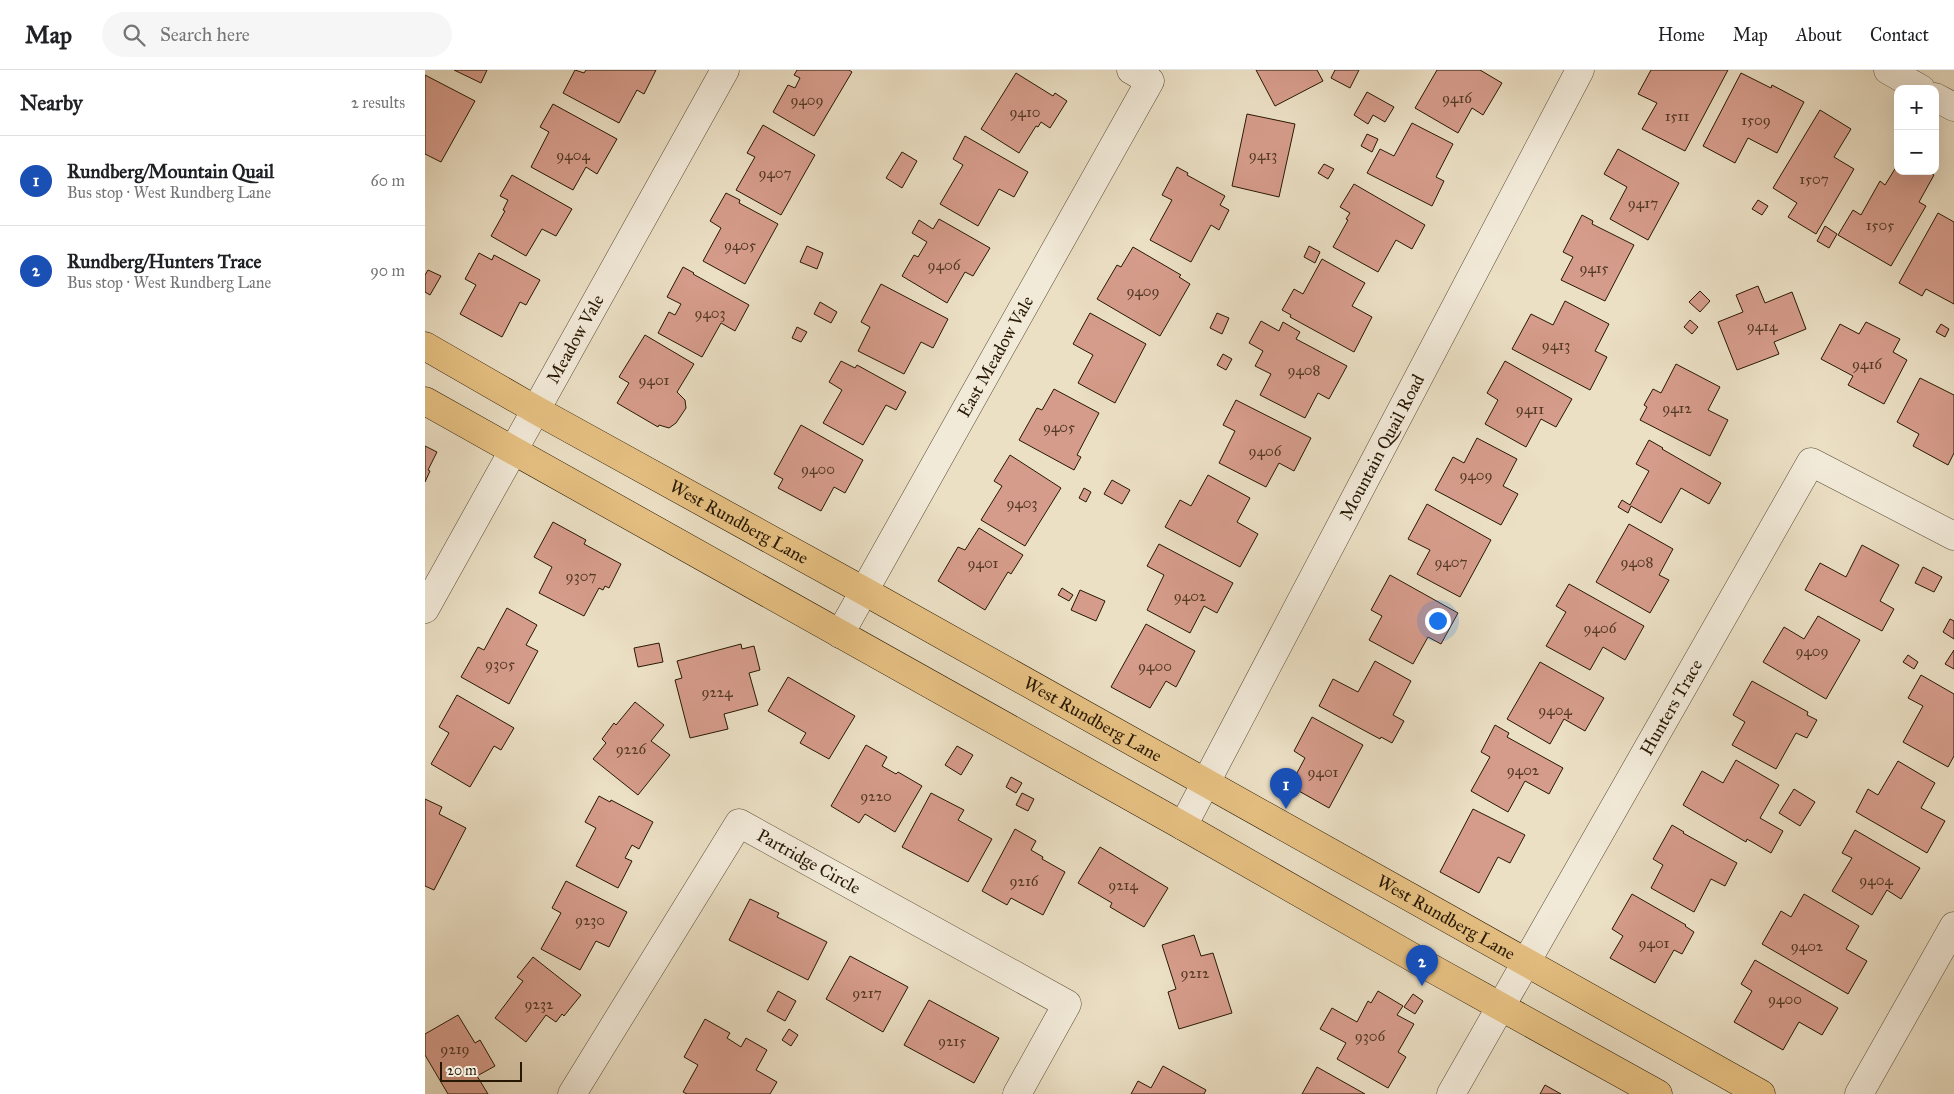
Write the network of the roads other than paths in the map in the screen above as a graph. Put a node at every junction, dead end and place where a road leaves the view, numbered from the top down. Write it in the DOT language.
graph roads {
  1 [pos="725,70"];
  2 [pos="1580,70"];
  3 [pos="1888,70"];
  4 [pos="1141,75"];
  5 [pos="1914,85"];
  6 [pos="1939,99"];
  7 [pos="1954,107"];
  8 [pos="425,346"];
  9 [pos="425,401"];
  10 [pos="536,410"];
  11 [pos="514,451"];
  12 [pos="1954,536"];
  13 [pos="864,590"];
  14 [pos="425,609"];
  15 [pos="840,634"];
  16 [pos="1206,783"];
  17 [pos="1183,826"];
  18 [pos="1954,926"];
  19 [pos="1525,962"];
  20 [pos="1501,1006"];
  21 [pos="572,1094"];
  22 [pos="1017,1094"];
  23 [pos="1451,1094"];
  24 [pos="1659,1094"];
  25 [pos="1761,1094"];
  26 [pos="1859,1094"];
  1 -- 10 [label="street, Meadow Vale"];
  2 -- 16 [label="street, Mountain Quail Road"];
  3 -- 5 [label="street"];
  4 -- 13 [label="street, East Meadow Vale"];
  6 -- 7 [label="street"];
  8 -- 10 [label="main road, West Rundberg Lane"];
  9 -- 11 [label="main road"];
  10 -- 11 [label="street, Meadow Vale"];
  10 -- 13 [label="main road, West Rundberg Lane"];
  11 -- 14 [label="street, Meadow Vale"];
  11 -- 15 [label="main road"];
  12 -- 19 [label="street, Hunters Trace"];
  13 -- 15 [label="street, East Meadow Vale"];
  13 -- 16 [label="main road, West Rundberg Lane"];
  15 -- 17 [label="main road"];
  16 -- 17 [label="street, Mountain Quail Road"];
  16 -- 19 [label="main road, West Rundberg Lane"];
  17 -- 20 [label="main road"];
  18 -- 26 [label="street"];
  19 -- 20 [label="street, Hunters Trace"];
  19 -- 25 [label="main road, West Rundberg Lane"];
  20 -- 23 [label="street, Hunters Trace"];
  20 -- 24 [label="main road"];
  21 -- 22 [label="street, Partridge Circle"];
}
